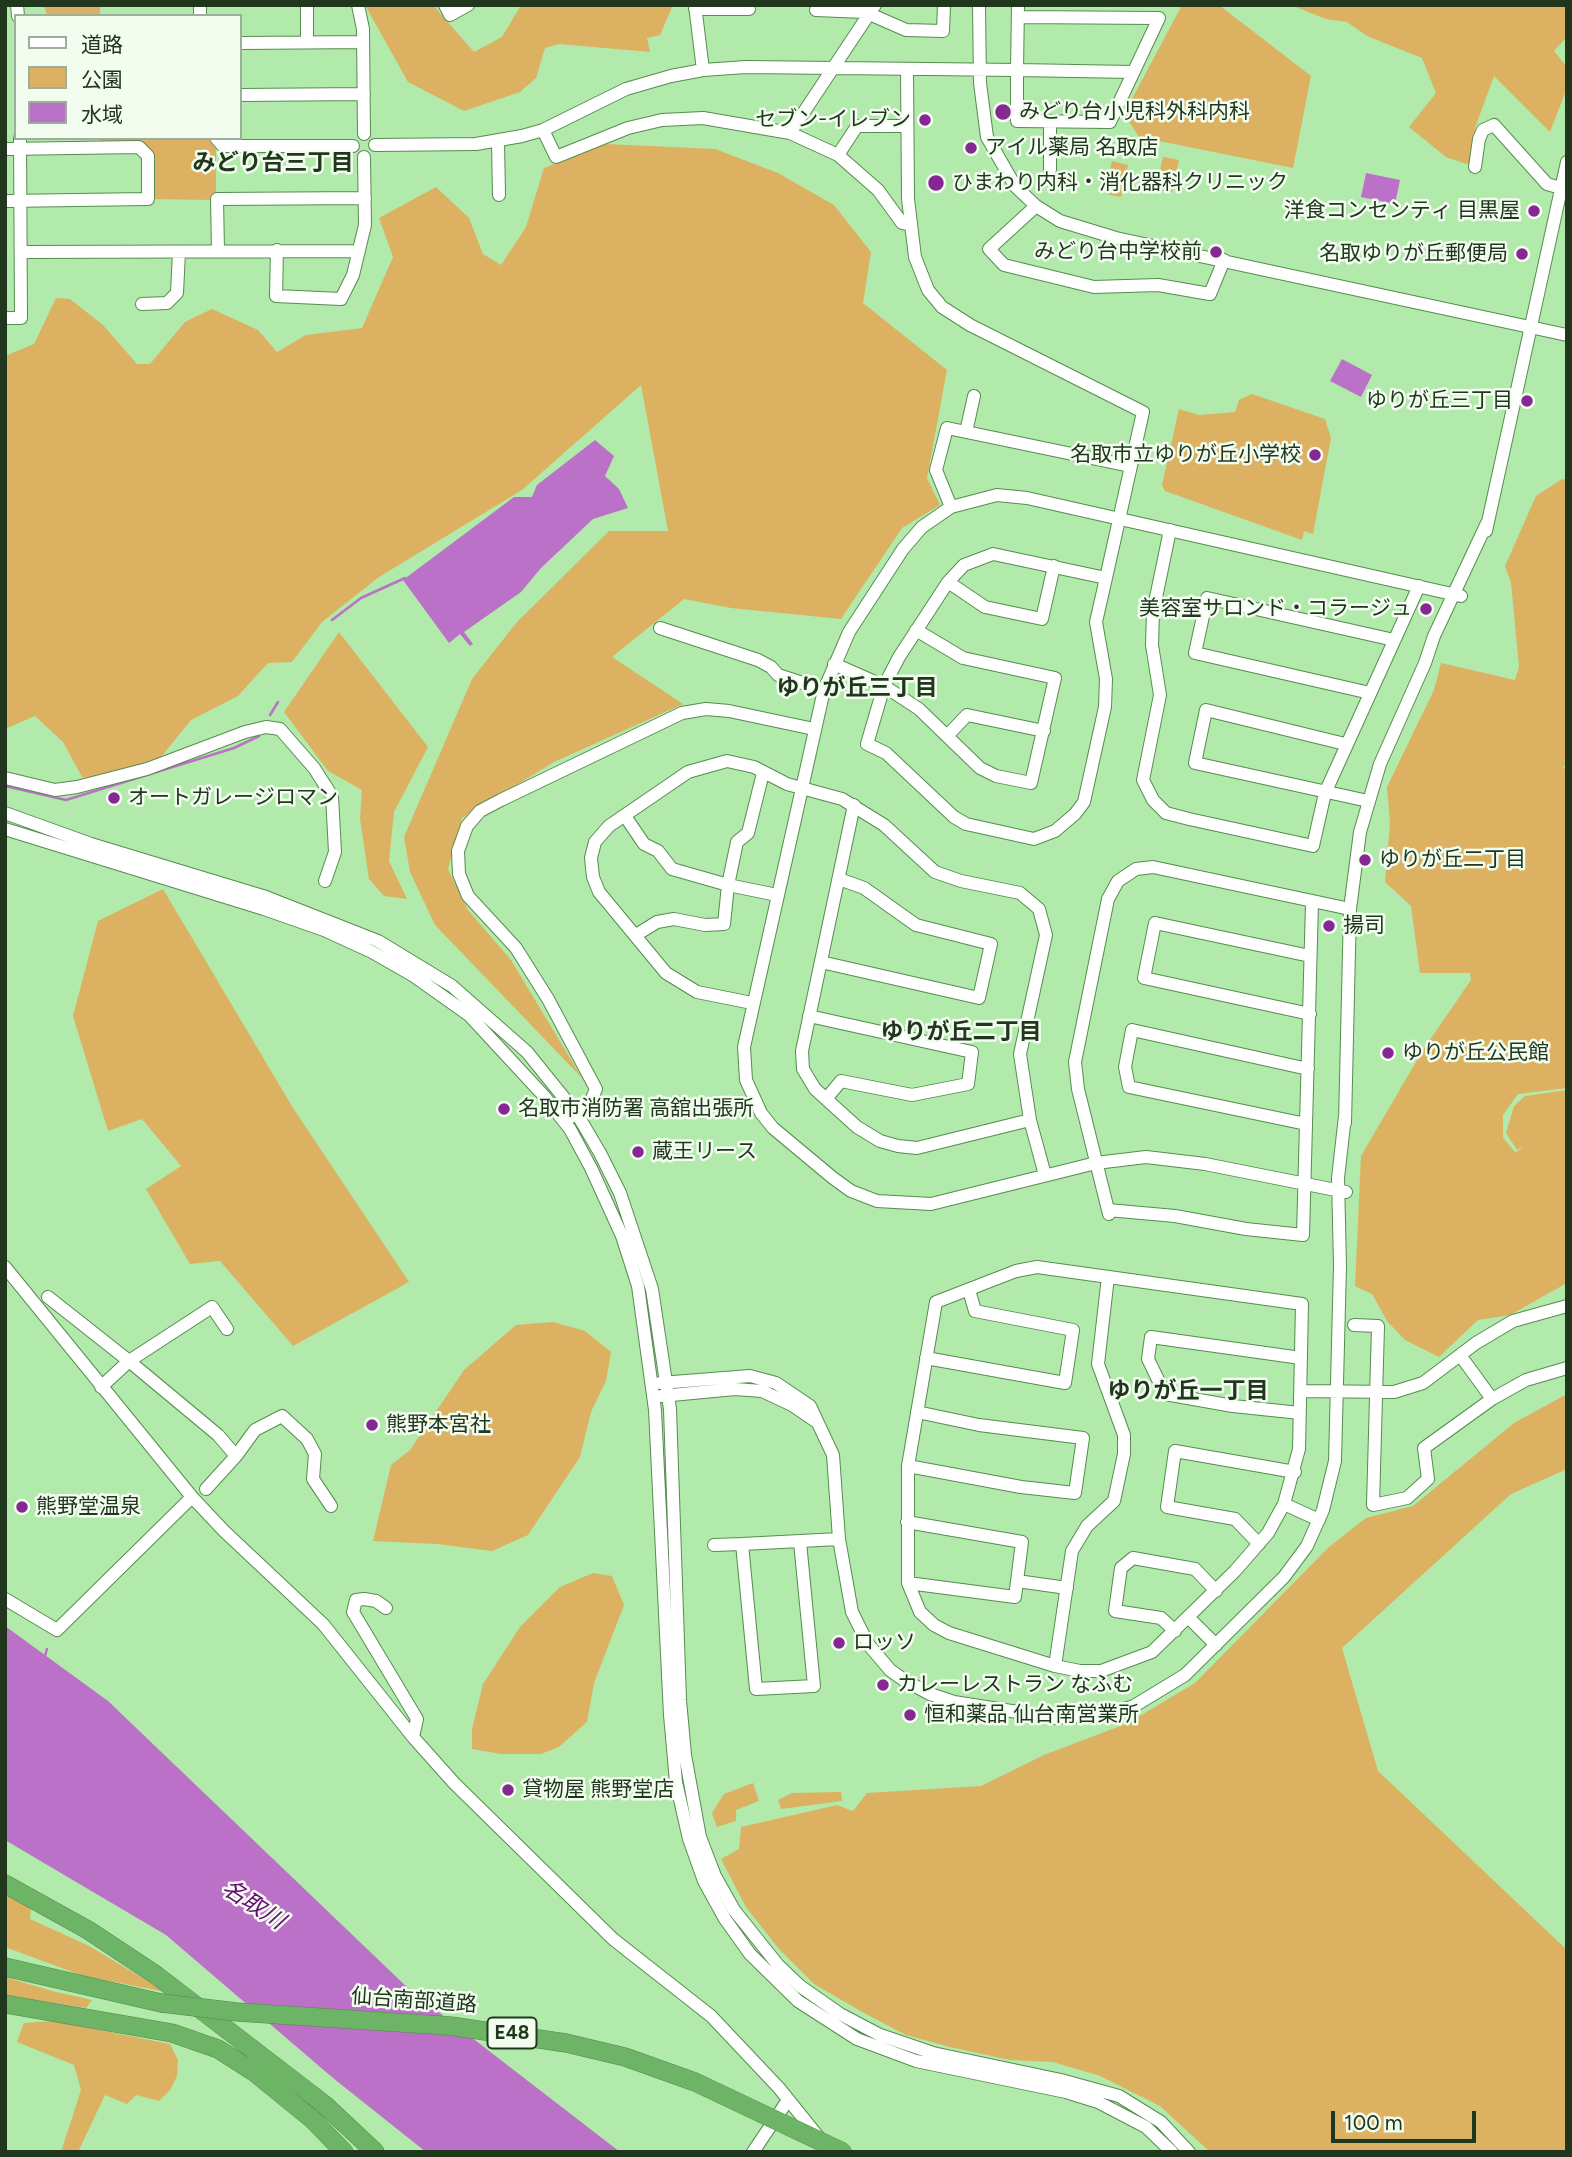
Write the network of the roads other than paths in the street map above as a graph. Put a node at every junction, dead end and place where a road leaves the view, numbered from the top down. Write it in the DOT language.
graph roads {
  1 [pos="307,5"];
  2 [pos="358,5"];
  3 [pos="445,5"];
  4 [pos="468,5"];
  5 [pos="944,5"];
  6 [pos="979,5"];
  7 [pos="695,7"];
  8 [pos="749,9"];
  9 [pos="816,10"];
  10 [pos="872,10"];
  11 [pos="1018,11"];
  12 [pos="307,42"];
  13 [pos="363,42"];
  14 [pos="242,43"];
  15 [pos="832,68"];
  16 [pos="907,69"];
  17 [pos="980,69"];
  18 [pos="703,70"];
  19 [pos="1017,70"];
  20 [pos="1133,72"];
  21 [pos="364,93"];
  22 [pos="242,95"];
  23 [pos="1050,121"];
  24 [pos="906,125"];
  25 [pos="543,130"];
  26 [pos="790,133"];
  27 [pos="364,134"];
  28 [pos="218,140"];
  29 [pos="498,142"];
  30 [pos="20,143"];
  31 [pos="375,145"];
  32 [pos="353,146"];
  33 [pos="5,149"];
  34 [pos="838,155"];
  35 [pos="364,157"];
  36 [pos="1567,162"];
  37 [pos="1475,167"];
  38 [pos="1050,170"];
  39 [pos="1561,188"];
  40 [pos="499,195"];
  41 [pos="365,198"];
  42 [pos="5,201"];
  43 [pos="20,201"];
  44 [pos="1036,206"];
  45 [pos="1561,221"];
  46 [pos="911,225"];
  47 [pos="218,250"];
  48 [pos="277,250"];
  49 [pos="179,251"];
  50 [pos="359,251"];
  51 [pos="21,252"];
  52 [pos="1224,260"];
  53 [pos="142,304"];
  54 [pos="5,318"];
  55 [pos="1533,327"];
  56 [pos="1567,335"];
  57 [pos="974,396"];
  58 [pos="966,432"];
  59 [pos="1130,466"];
  60 [pos="951,507"];
  61 [pos="1118,519"];
  62 [pos="1170,530"];
  63 [pos="1054,566"];
  64 [pos="1106,578"];
  65 [pos="948,582"];
  66 [pos="1419,586"];
  67 [pos="1457,595"];
  68 [pos="660,628"];
  69 [pos="916,630"];
  70 [pos="1394,640"];
  71 [pos="834,664"];
  72 [pos="884,686"];
  73 [pos="824,690"];
  74 [pos="1370,693"];
  75 [pos="814,729"];
  76 [pos="1044,731"];
  77 [pos="947,736"];
  78 [pos="1345,744"];
  79 [pos="763,774"];
  80 [pos="5,778"];
  81 [pos="801,788"];
  82 [pos="1325,793"];
  83 [pos="1368,801"];
  84 [pos="854,805"];
  85 [pos="5,813"];
  86 [pos="625,816"];
  87 [pos="5,829"];
  88 [pos="839,879"];
  89 [pos="325,881"];
  90 [pos="728,885"];
  91 [pos="777,895"];
  92 [pos="1312,903"];
  93 [pos="1350,909"];
  94 [pos="636,935"];
  95 [pos="1310,956"];
  96 [pos="821,962"];
  97 [pos="752,1003"];
  98 [pos="1310,1014"];
  99 [pos="809,1016"];
  100 [pos="1308,1069"];
  101 [pos="826,1099"];
  102 [pos="576,1114"];
  103 [pos="1030,1120"];
  104 [pos="565,1122"];
  105 [pos="1306,1124"];
  106 [pos="1096,1163"];
  107 [pos="1045,1175"];
  108 [pos="1304,1185"];
  109 [pos="1342,1192"];
  110 [pos="5,1267"];
  111 [pos="1108,1277"];
  112 [pos="969,1290"];
  113 [pos="48,1297"];
  114 [pos="1567,1306"];
  115 [pos="1354,1325"];
  116 [pos="227,1329"];
  117 [pos="1460,1355"];
  118 [pos="926,1358"];
  119 [pos="1301,1359"];
  120 [pos="129,1362"];
  121 [pos="1567,1368"];
  122 [pos="101,1387"];
  123 [pos="669,1389"];
  124 [pos="653,1390"];
  125 [pos="1301,1391"];
  126 [pos="1336,1392"];
  127 [pos="1376,1393"];
  128 [pos="1492,1399"];
  129 [pos="917,1412"];
  130 [pos="1300,1413"];
  131 [pos="236,1455"];
  132 [pos="908,1466"];
  133 [pos="1295,1472"];
  134 [pos="206,1489"];
  135 [pos="192,1497"];
  136 [pos="1284,1504"];
  137 [pos="331,1506"];
  138 [pos="1319,1520"];
  139 [pos="907,1522"];
  140 [pos="839,1539"];
  141 [pos="800,1542"];
  142 [pos="742,1544"];
  143 [pos="1259,1544"];
  144 [pos="713,1545"];
  145 [pos="1017,1581"];
  146 [pos="908,1583"];
  147 [pos="1067,1588"];
  148 [pos="1216,1591"];
  149 [pos="5,1598"];
  150 [pos="386,1608"];
  151 [pos="1189,1618"];
  152 [pos="1175,1631"];
  153 [pos="1216,1644"];
  154 [pos="1055,1666"];
  155 [pos="413,1738"];
  156 [pos="5,1884"];
  157 [pos="5,1967"];
  158 [pos="5,2004"];
  159 [pos="788,2100"];
  160 [pos="344,2152"];
  161 [pos="375,2152"];
  162 [pos="753,2152"];
  163 [pos="832,2152"];
  164 [pos="843,2152"];
  165 [pos="1172,2152"];
  166 [pos="1189,2152"];
  1 -- 12 [label="street"];
  2 -- 13 [label="street"];
  3 -- 4 [label="street"];
  5 -- 10 [label="street"];
  6 -- 17 [label="street"];
  7 -- 8 [label="street"];
  7 -- 18 [label="street"];
  9 -- 10 [label="street"];
  10 -- 15 [label="street"];
  11 -- 19 [label="street"];
  11 -- 20 [label="street"];
  12 -- 13 [label="street"];
  12 -- 14 [label="street"];
  13 -- 21 [label="street"];
  15 -- 16 [label="street"];
  15 -- 18 [label="street"];
  15 -- 26 [label="street"];
  16 -- 17 [label="street"];
  16 -- 24 [label="street"];
  17 -- 19 [label="street"];
  17 -- 44 [label="street"];
  18 -- 25 [label="street"];
  19 -- 20 [label="street"];
  19 -- 23 [label="street"];
  20 -- 23 [label="street"];
  21 -- 22 [label="street"];
  21 -- 27 [label="street"];
  23 -- 38 [label="street"];
  24 -- 34 [label="street"];
  24 -- 46 [label="street"];
  25 -- 26 [label="street"];
  25 -- 29 [label="street"];
  26 -- 34 [label="street"];
  27 -- 31 [label="street"];
  27 -- 32 [label="street"];
  28 -- 32 [label="street"];
  29 -- 31 [label="street"];
  29 -- 40 [label="street"];
  30 -- 33 [label="street"];
  30 -- 43 [label="street"];
  30 -- 43 [label="street"];
  31 -- 35 [label="street"];
  32 -- 35 [label="street"];
  34 -- 46 [label="street"];
  35 -- 41 [label="street"];
  36 -- 39 [label="street"];
  37 -- 39 [label="street"];
  39 -- 45 [label="street"];
  41 -- 47 [label="street"];
  41 -- 50 [label="street"];
  42 -- 43 [label="street"];
  43 -- 51 [label="street"];
  44 -- 52 [label="street"];
  44 -- 52 [label="street"];
  45 -- 55 [label="street"];
  46 -- 59 [label="street"];
  47 -- 48 [label="street"];
  47 -- 49 [label="street"];
  48 -- 50 [label="street"];
  48 -- 50 [label="street"];
  49 -- 51 [label="street"];
  49 -- 53 [label="street"];
  51 -- 54 [label="street"];
  52 -- 55 [label="street"];
  55 -- 56 [label="street"];
  55 -- 67 [label="street"];
  57 -- 58 [label="street"];
  58 -- 59 [label="street"];
  58 -- 60 [label="street"];
  59 -- 61 [label="street"];
  60 -- 61 [label="street"];
  60 -- 71 [label="street"];
  61 -- 62 [label="street"];
  61 -- 64 [label="street"];
  62 -- 66 [label="street"];
  62 -- 82 [label="street"];
  63 -- 64 [label="street"];
  63 -- 65 [label="street"];
  63 -- 65 [label="street"];
  64 -- 72 [label="street"];
  65 -- 69 [label="street"];
  66 -- 67 [label="street"];
  66 -- 70 [label="street"];
  67 -- 83 [label="street"];
  68 -- 73 [label="street"];
  69 -- 72 [label="street"];
  69 -- 76 [label="street"];
  70 -- 74 [label="street"];
  70 -- 74 [label="street"];
  71 -- 72 [label="street"];
  71 -- 73 [label="street"];
  72 -- 77 [label="street"];
  73 -- 75 [label="street"];
  74 -- 78 [label="street"];
  75 -- 81 [label="street"];
  75 -- 102 [label="street"];
  76 -- 77 [label="street"];
  76 -- 77 [label="street"];
  78 -- 82 [label="street"];
  78 -- 82 [label="street"];
  79 -- 81 [label="street"];
  79 -- 86 [label="street"];
  79 -- 90 [label="street"];
  80 -- 89 [label="street"];
  81 -- 84 [label="street"];
  81 -- 91 [label="street"];
  82 -- 83 [label="street"];
  83 -- 93 [label="street"];
  84 -- 88 [label="street"];
  84 -- 103 [label="street"];
  85 -- 102 [label="street"];
  86 -- 90 [label="street"];
  86 -- 94 [label="street"];
  87 -- 104 [label="street"];
  88 -- 96 [label="street"];
  88 -- 96 [label="street"];
  90 -- 91 [label="street"];
  90 -- 94 [label="street"];
  91 -- 97 [label="street"];
  92 -- 93 [label="street"];
  92 -- 95 [label="street"];
  92 -- 106 [label="street"];
  93 -- 109 [label="street"];
  94 -- 97 [label="street"];
  95 -- 98 [label="street"];
  95 -- 98 [label="street"];
  96 -- 99 [label="street"];
  97 -- 107 [label="street"];
  98 -- 100 [label="street"];
  99 -- 101 [label="street"];
  99 -- 101 [label="street"];
  100 -- 105 [label="street"];
  100 -- 105 [label="street"];
  101 -- 103 [label="street"];
  102 -- 104 [label="street"];
  102 -- 123 [label="street"];
  103 -- 107 [label="street"];
  104 -- 124 [label="street"];
  105 -- 108 [label="street"];
  106 -- 107 [label="street"];
  106 -- 108 [label="street"];
  106 -- 108 [label="street"];
  108 -- 109 [label="street"];
  109 -- 126 [label="street"];
  110 -- 122 [label="street"];
  111 -- 112 [label="street"];
  111 -- 119 [label="street"];
  111 -- 147 [label="street"];
  112 -- 118 [label="street"];
  112 -- 118 [label="street"];
  113 -- 120 [label="street"];
  114 -- 117 [label="street"];
  115 -- 127 [label="street"];
  116 -- 120 [label="street"];
  117 -- 127 [label="street"];
  117 -- 128 [label="street"];
  118 -- 129 [label="street"];
  119 -- 125 [label="street"];
  119 -- 130 [label="street"];
  120 -- 122 [label="street"];
  120 -- 131 [label="street"];
  121 -- 128 [label="street"];
  122 -- 135 [label="street"];
  123 -- 124 [label="street"];
  123 -- 140 [label="street"];
  123 -- 166 [label="street"];
  124 -- 165 [label="street"];
  125 -- 126 [label="street"];
  125 -- 130 [label="street"];
  126 -- 127 [label="street"];
  126 -- 138 [label="street"];
  127 -- 128 [label="street"];
  129 -- 132 [label="street"];
  129 -- 132 [label="street"];
  130 -- 133 [label="street"];
  131 -- 134 [label="street"];
  131 -- 137 [label="street"];
  132 -- 139 [label="street"];
  133 -- 136 [label="street"];
  133 -- 143 [label="street"];
  135 -- 149 [label="street"];
  135 -- 155 [label="street"];
  136 -- 138 [label="street"];
  136 -- 143 [label="street"];
  138 -- 153 [label="street"];
  139 -- 145 [label="street"];
  139 -- 146 [label="street"];
  140 -- 141 [label="street"];
  140 -- 153 [label="street"];
  141 -- 142 [label="street"];
  141 -- 142 [label="street"];
  142 -- 144 [label="street"];
  143 -- 148 [label="street"];
  145 -- 146 [label="street"];
  145 -- 147 [label="street"];
  146 -- 154 [label="street"];
  147 -- 154 [label="street"];
  148 -- 151 [label="street"];
  148 -- 152 [label="street"];
  150 -- 155 [label="street"];
  151 -- 152 [label="street"];
  151 -- 153 [label="street"];
  152 -- 154 [label="street"];
  155 -- 159 [label="street"];
  156 -- 161 [label="highway"];
  157 -- 164 [label="highway, 仙台南部道路 / E48, bridge"];
  158 -- 160 [label="highway"];
  159 -- 162 [label="street"];
  159 -- 163 [label="street"];
}
